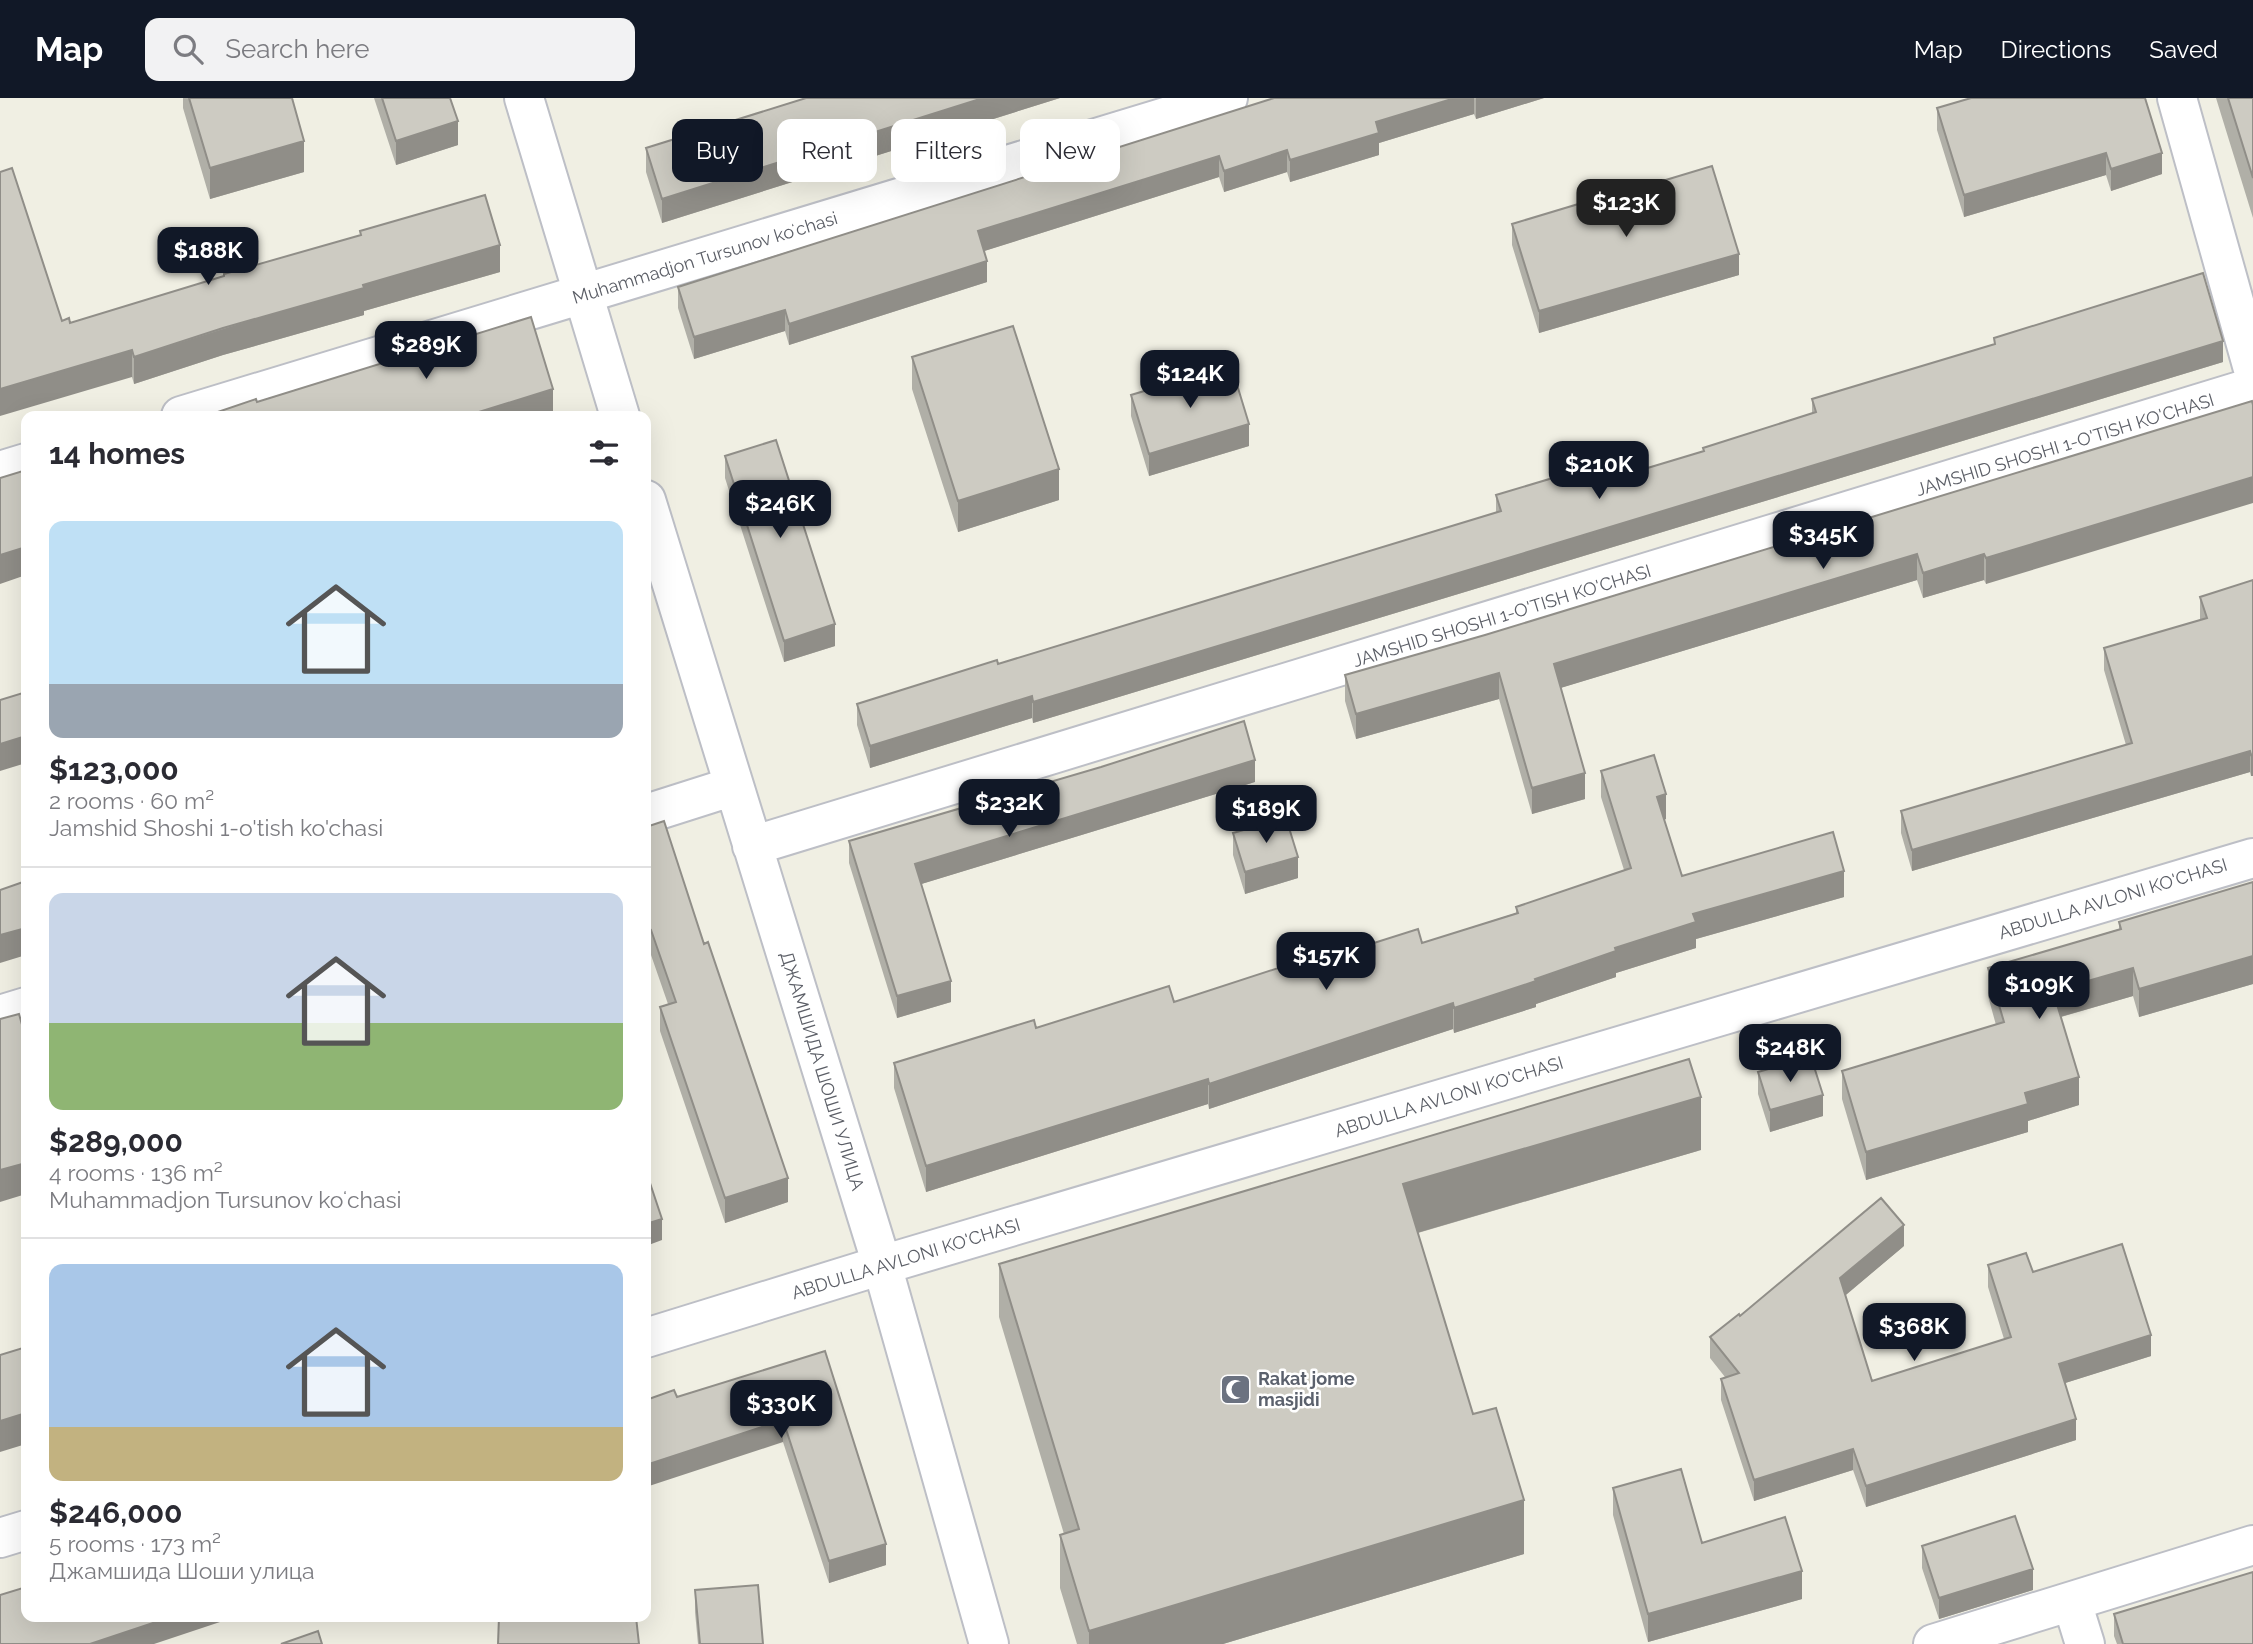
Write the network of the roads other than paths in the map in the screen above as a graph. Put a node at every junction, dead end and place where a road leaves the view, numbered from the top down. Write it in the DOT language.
graph roads {
  1 [pos="524,98"];
  2 [pos="1228,98"];
  3 [pos="2177,98"];
  4 [pos="583,295"];
  5 [pos="2253,369"];
  6 [pos="2253,387"];
  7 [pos="198,411"];
  8 [pos="618,411"];
  9 [pos="21,465"];
  10 [pos="0,471"];
  11 [pos="651,516"];
  12 [pos="734,786"];
  13 [pos="651,812"];
  14 [pos="752,846"];
  15 [pos="2253,858"];
  16 [pos="21,1009"];
  17 [pos="0,1015"];
  18 [pos="882,1265"];
  19 [pos="651,1336"];
  20 [pos="21,1532"];
  21 [pos="0,1538"];
  22 [pos="2253,1545"];
  23 [pos="2072,1602"];
  24 [pos="989,1644"];
  25 [pos="1933,1644"];
  26 [pos="2085,1644"];
  1 -- 4 [label="street"];
  2 -- 4 [label="street, Muhammadjon Tursunov koʻchasi"];
  3 -- 5 [label="street"];
  4 -- 7 [label="street, Muhammadjon Tursunov koʻchasi"];
  4 -- 8 [label="street"];
  6 -- 14 [label="street, JAMSHID SHOSHI 1-O'TISH KO'CHASI"];
  9 -- 10 [label="street"];
  11 -- 12 [label="street, ДЖАМШИДА ШОШИ УЛИЦА"];
  12 -- 13 [label="street"];
  12 -- 14 [label="street, ДЖАМШИДА ШОШИ УЛИЦА"];
  14 -- 18 [label="street, ДЖАМШИДА ШОШИ УЛИЦА"];
  15 -- 18 [label="street, ABDULLA AVLONI KO'CHASI"];
  16 -- 17 [label="street"];
  18 -- 19 [label="street, ABDULLA AVLONI KO'CHASI"];
  18 -- 24 [label="street, ДЖАМШИДА ШОШИ УЛИЦА"];
  20 -- 21 [label="street"];
  22 -- 23 [label="street"];
  23 -- 25 [label="street"];
  23 -- 26 [label="street"];
}
